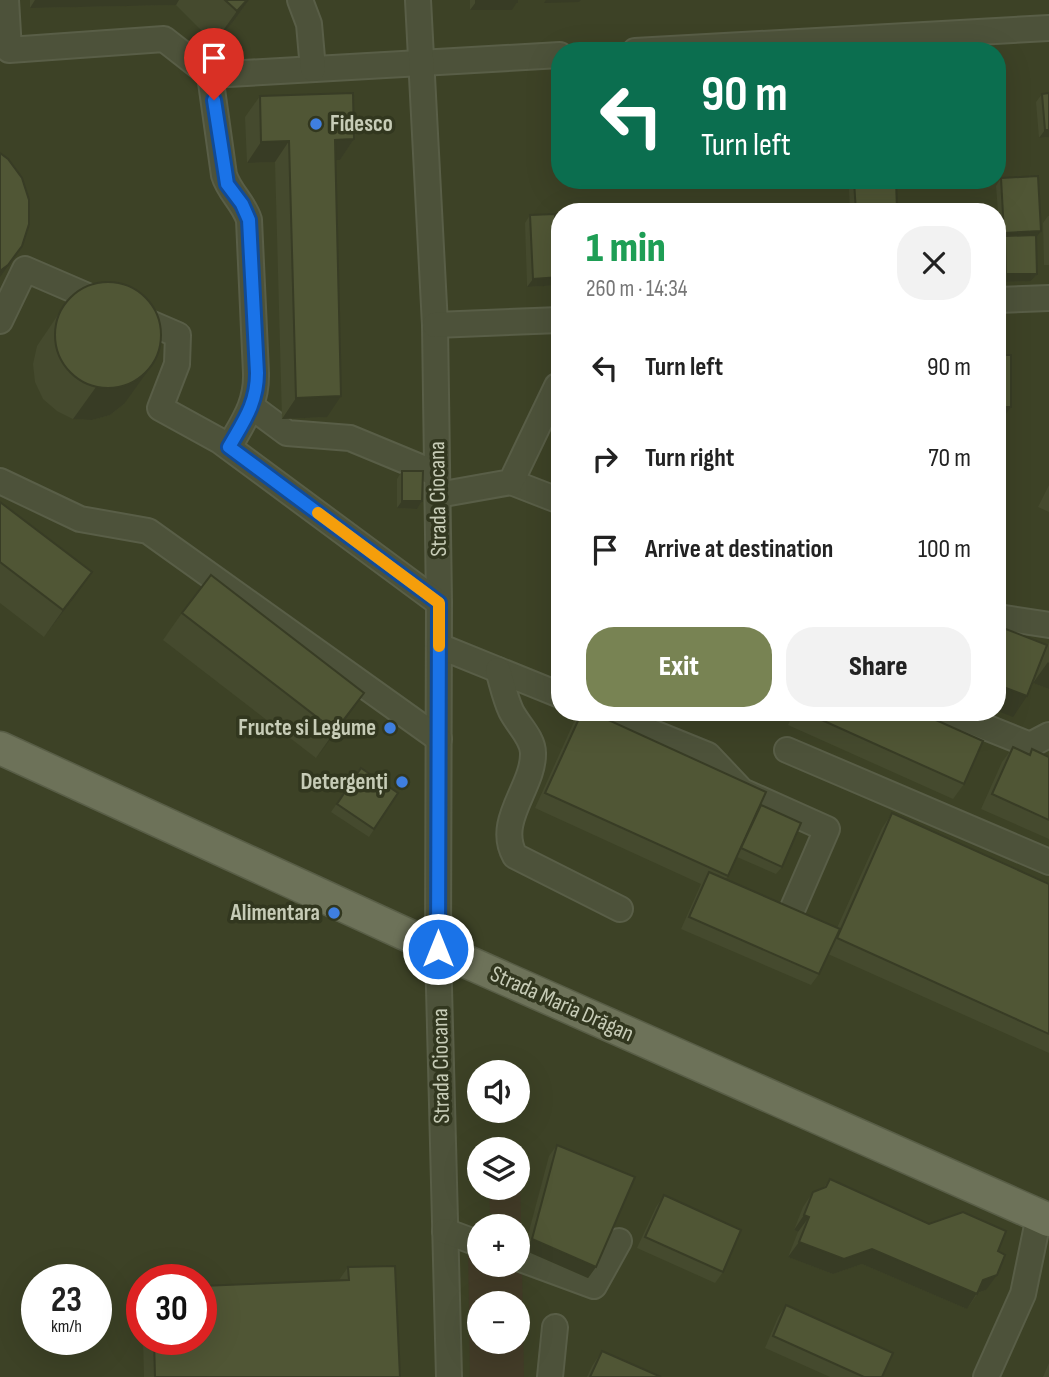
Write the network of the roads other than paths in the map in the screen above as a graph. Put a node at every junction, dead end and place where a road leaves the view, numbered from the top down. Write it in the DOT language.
graph roads {
  1 [pos="6,0"];
  2 [pos="300,0"];
  3 [pos="418,0"];
  4 [pos="1049,28"];
  5 [pos="797,42"];
  6 [pos="5,53"];
  7 [pos="551,55"];
  8 [pos="420,62"];
  9 [pos="313,69"];
  10 [pos="210,75"];
  11 [pos="1049,298"];
  12 [pos="1006,300"];
  13 [pos="551,320"];
  14 [pos="0,321"];
  15 [pos="435,325"];
  16 [pos="551,399"];
  17 [pos="252,407"];
  18 [pos="229,447"];
  19 [pos="0,481"];
  20 [pos="511,482"];
  21 [pos="437,484"];
  22 [pos="551,498"];
  23 [pos="439,603"];
  24 [pos="1006,618"];
  25 [pos="1049,625"];
  26 [pos="439,646"];
  27 [pos="498,670"];
  28 [pos="551,691"];
  29 [pos="625,721"];
  30 [pos="970,721"];
  31 [pos="1049,735"];
  32 [pos="439,739"];
  33 [pos="0,748"];
  34 [pos="787,750"];
  35 [pos="1049,862"];
  36 [pos="620,909"];
  37 [pos="792,910"];
  38 [pos="438,949"];
  39 [pos="1044,1218"];
  40 [pos="445,1231"];
  41 [pos="467,1239"];
  42 [pos="619,1241"];
  43 [pos="530,1262"];
  44 [pos="1038,1278"];
  45 [pos="555,1327"];
  46 [pos="449,1377"];
  47 [pos="550,1377"];
  48 [pos="986,1377"];
  1 -- 6 [label="street"];
  2 -- 9 [label="street"];
  3 -- 8 [label="street, Strada Ciocana"];
  4 -- 5 [label="street"];
  6 -- 10 [label="street"];
  7 -- 8 [label="street"];
  8 -- 9 [label="street"];
  8 -- 15 [label="street, Strada Ciocana"];
  9 -- 10 [label="street"];
  10 -- 17 [label="street"];
  11 -- 12 [label="street"];
  13 -- 15 [label="street"];
  14 -- 18 [label="street"];
  15 -- 21 [label="street, Strada Ciocana"];
  16 -- 20 [label="street"];
  17 -- 18 [label="street"];
  17 -- 21 [label="street"];
  18 -- 23 [label="street"];
  19 -- 32 [label="street"];
  20 -- 21 [label="street"];
  20 -- 22 [label="street"];
  21 -- 23 [label="street, Strada Ciocana"];
  23 -- 26 [label="street, Strada Ciocana"];
  24 -- 25 [label="street"];
  26 -- 27 [label="street"];
  26 -- 32 [label="street, Strada Ciocana"];
  27 -- 28 [label="street"];
  27 -- 36 [label="street"];
  29 -- 37 [label="street"];
  30 -- 31 [label="street"];
  32 -- 38 [label="street, Strada Ciocana"];
  33 -- 38 [label="main road, Strada Maria Drăgan"];
  34 -- 35 [label="street"];
  38 -- 39 [label="main road, Strada Maria Drăgan"];
  38 -- 40 [label="street, Strada Ciocana"];
  39 -- 44 [label="street"];
  40 -- 41 [label="street"];
  40 -- 46 [label="street, Strada Ciocana"];
  42 -- 43 [label="street"];
  44 -- 48 [label="street"];
  45 -- 47 [label="street"];
}
